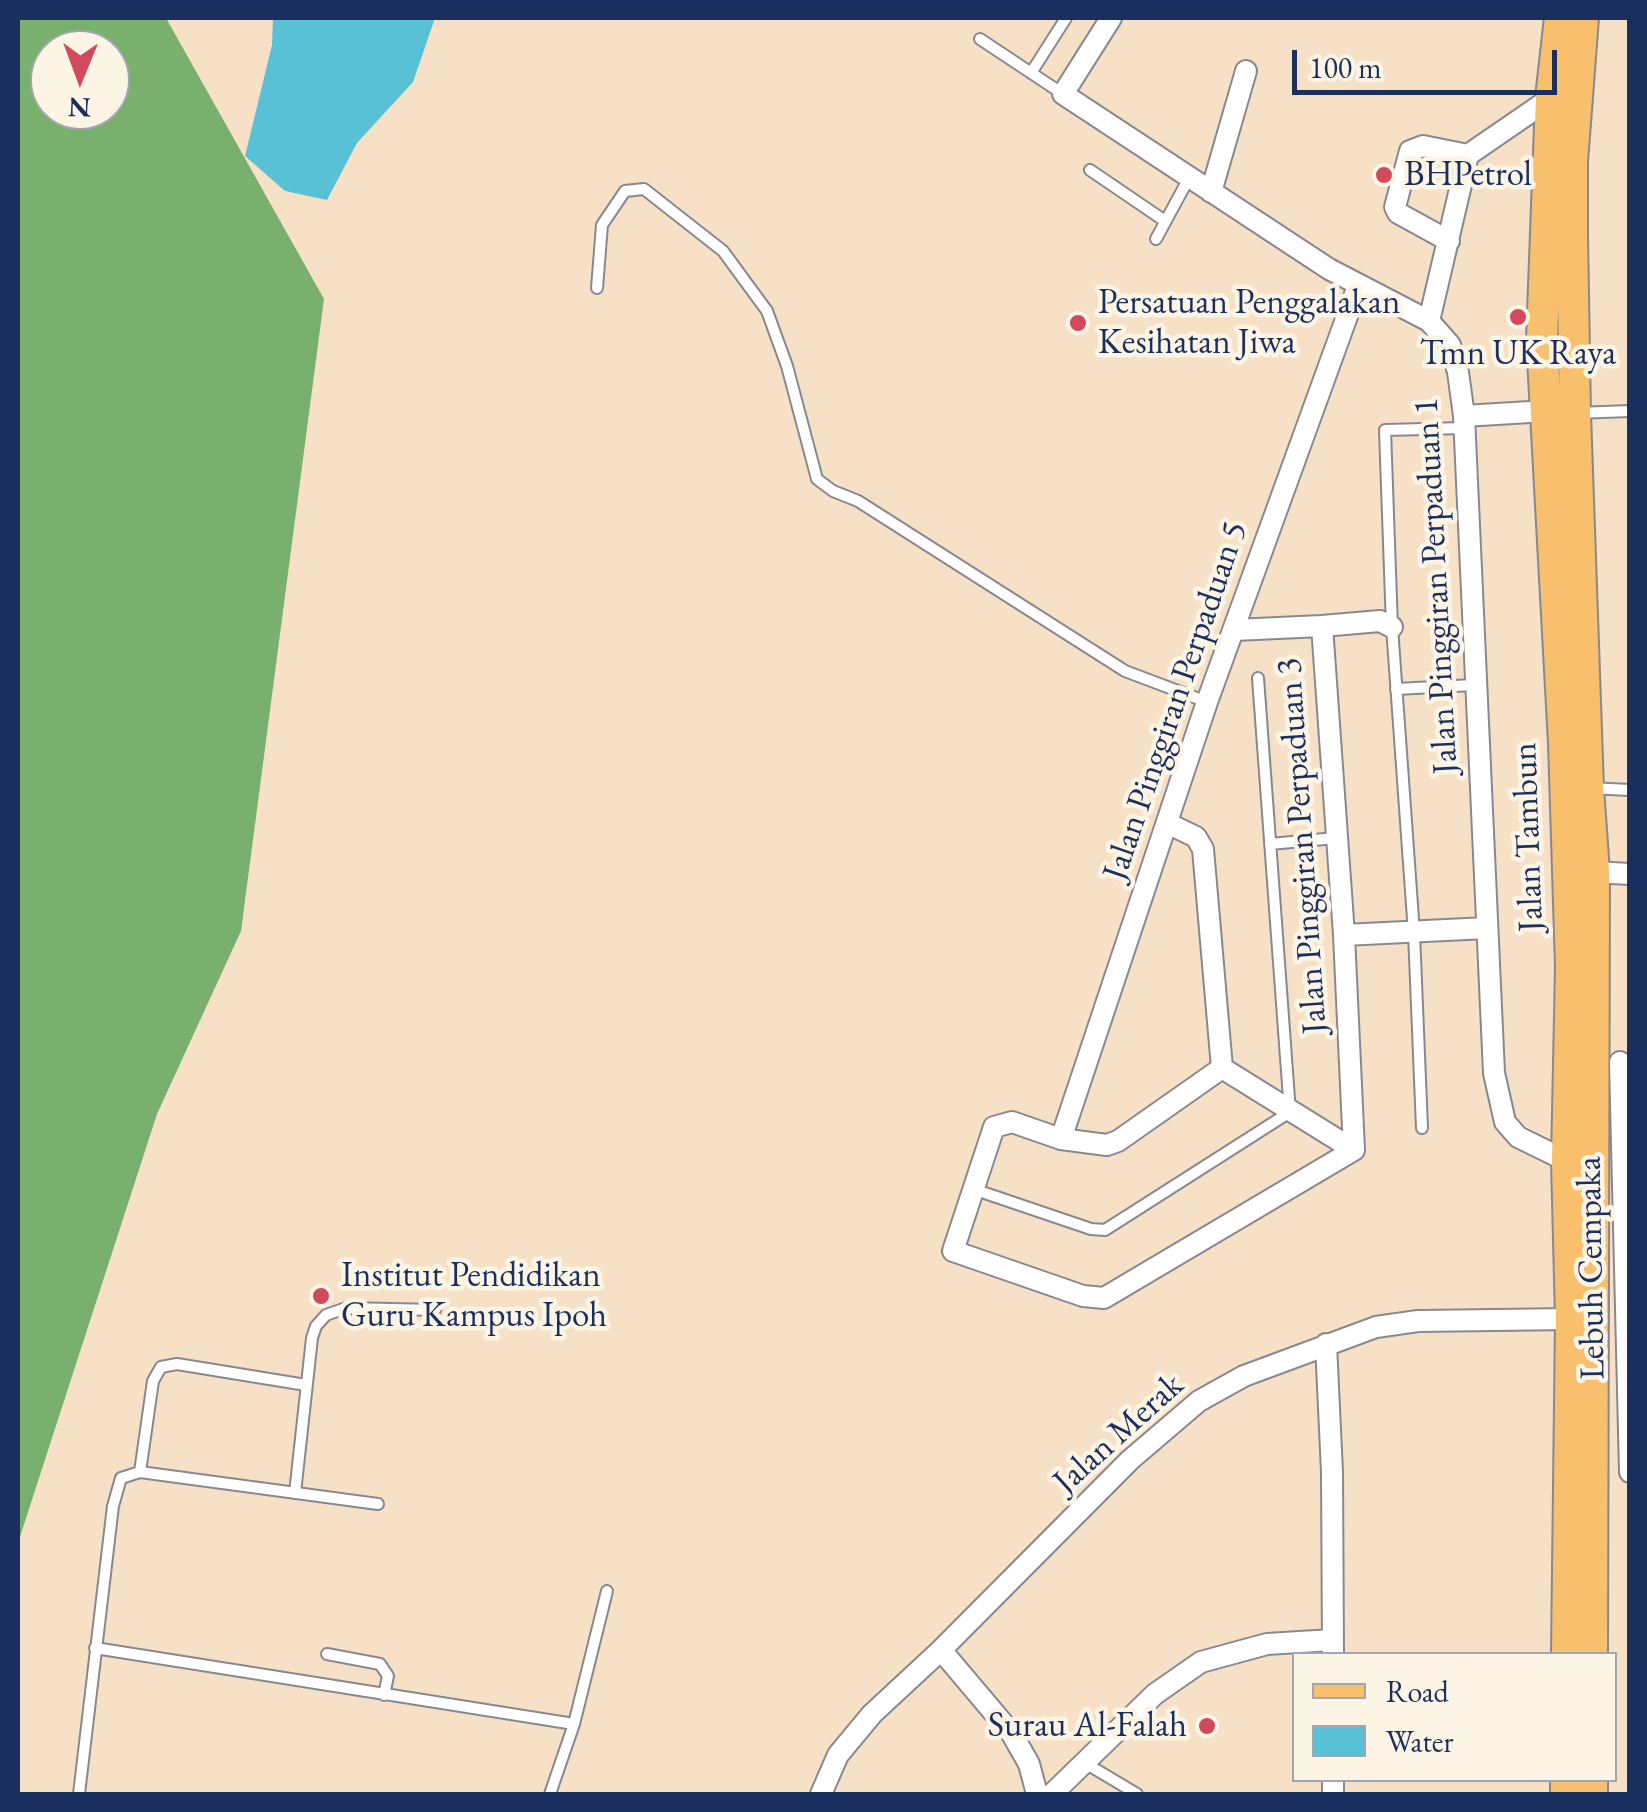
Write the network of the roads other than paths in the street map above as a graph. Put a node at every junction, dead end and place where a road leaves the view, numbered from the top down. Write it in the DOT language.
graph roads {
  1 [pos="1066,18"];
  2 [pos="1111,18"];
  3 [pos="1560,18"];
  4 [pos="1584,18"];
  5 [pos="980,39"];
  6 [pos="1246,72"];
  7 [pos="1031,73"];
  8 [pos="1063,94"];
  9 [pos="1551,98"];
  10 [pos="1468,155"];
  11 [pos="1090,170"];
  12 [pos="1189,178"];
  13 [pos="1211,192"];
  14 [pos="1165,221"];
  15 [pos="1156,239"];
  16 [pos="1448,241"];
  17 [pos="1358,286"];
  18 [pos="597,288"];
  19 [pos="1429,321"];
  20 [pos="1561,412"];
  21 [pos="1630,412"];
  22 [pos="1464,422"];
  23 [pos="1322,626"];
  24 [pos="1392,627"];
  25 [pos="1234,630"];
  26 [pos="1258,678"];
  27 [pos="1474,685"];
  28 [pos="1396,690"];
  29 [pos="1206,702"];
  30 [pos="1562,725"];
  31 [pos="1588,788"];
  32 [pos="1630,790"];
  33 [pos="1167,822"];
  34 [pos="1337,838"];
  35 [pos="1270,844"];
  36 [pos="1594,872"];
  37 [pos="1630,874"];
  38 [pos="1570,918"];
  39 [pos="1486,928"];
  40 [pos="1414,933"];
  41 [pos="1344,935"];
  42 [pos="1603,1062"];
  43 [pos="1222,1068"];
  44 [pos="1290,1112"];
  45 [pos="1422,1128"];
  46 [pos="1061,1139"];
  47 [pos="1354,1150"];
  48 [pos="1626,1157"];
  49 [pos="1568,1161"];
  50 [pos="972,1189"];
  51 [pos="435,1310"];
  52 [pos="1570,1319"];
  53 [pos="1326,1344"];
  54 [pos="306,1385"];
  55 [pos="140,1472"];
  56 [pos="1630,1472"];
  57 [pos="295,1494"];
  58 [pos="378,1504"];
  59 [pos="607,1592"];
  60 [pos="1333,1647"];
  61 [pos="95,1648"];
  62 [pos="941,1650"];
  63 [pos="1567,1652"];
  64 [pos="1592,1652"];
  65 [pos="327,1654"];
  66 [pos="384,1695"];
  67 [pos="574,1724"];
  68 [pos="1084,1762"];
  69 [pos="79,1794"];
  70 [pos="550,1794"];
  71 [pos="820,1794"];
  72 [pos="1037,1794"];
  73 [pos="1052,1794"];
  74 [pos="1137,1794"];
  1 -- 7 [label="lane"];
  2 -- 8 [label="street"];
  3 -- 9 [label="main road, Jalan Tambun"];
  4 -- 20 [label="main road"];
  5 -- 7 [label="lane"];
  6 -- 13 [label="street"];
  7 -- 8 [label="lane"];
  8 -- 12 [label="street"];
  9 -- 10 [label="street"];
  9 -- 20 [label="main road, Jalan Tambun"];
  10 -- 16 [label="street"];
  10 -- 16 [label="street"];
  11 -- 14 [label="lane"];
  12 -- 13 [label="street"];
  12 -- 14 [label="lane"];
  13 -- 17 [label="street"];
  14 -- 15 [label="lane"];
  16 -- 19 [label="street"];
  17 -- 19 [label="street"];
  17 -- 25 [label="street, Jalan Pinggiran Perpaduan 5"];
  18 -- 29 [label="lane"];
  19 -- 22 [label="street, Jalan Pinggiran Perpaduan 1"];
  20 -- 21 [label="lane"];
  20 -- 22 [label="street"];
  20 -- 30 [label="main road, Jalan Tambun"];
  20 -- 31 [label="main road, Jalan Tambun"];
  22 -- 24 [label="lane"];
  22 -- 27 [label="street, Jalan Pinggiran Perpaduan 1"];
  23 -- 24 [label="street"];
  23 -- 25 [label="street, Jalan Pinggiran Perpaduan 3"];
  23 -- 34 [label="street, Jalan Pinggiran Perpaduan 3"];
  24 -- 28 [label="lane"];
  25 -- 29 [label="street, Jalan Pinggiran Perpaduan 5"];
  26 -- 35 [label="lane"];
  27 -- 28 [label="lane"];
  27 -- 39 [label="street, Jalan Pinggiran Perpaduan 1"];
  28 -- 40 [label="lane"];
  29 -- 33 [label="street, Jalan Pinggiran Perpaduan 5"];
  30 -- 31 [label="main road"];
  30 -- 38 [label="main road, Jalan Tambun"];
  31 -- 32 [label="lane"];
  31 -- 36 [label="main road, Jalan Tambun"];
  31 -- 38 [label="main road"];
  33 -- 43 [label="street"];
  33 -- 46 [label="street, Jalan Pinggiran Perpaduan 5"];
  34 -- 35 [label="lane"];
  34 -- 41 [label="street, Jalan Pinggiran Perpaduan 3"];
  35 -- 44 [label="lane"];
  36 -- 37 [label="street"];
  36 -- 42 [label="main road, Jalan Tambun"];
  38 -- 42 [label="main road, Jalan Tambun"];
  39 -- 40 [label="street"];
  39 -- 49 [label="street, Jalan Pinggiran Perpaduan 1"];
  40 -- 41 [label="street"];
  40 -- 45 [label="lane"];
  41 -- 47 [label="street, Jalan Pinggiran Perpaduan 3"];
  42 -- 48 [label="street, Lebuh Cempaka"];
  42 -- 49 [label="main road, Jalan Tambun"];
  42 -- 64 [label="main road, Jalan Tambun"];
  43 -- 44 [label="street"];
  43 -- 46 [label="street"];
  44 -- 47 [label="street"];
  44 -- 50 [label="lane"];
  46 -- 50 [label="street"];
  47 -- 50 [label="street"];
  48 -- 56 [label="street, Lebuh Cempaka"];
  49 -- 52 [label="main road, Jalan Tambun"];
  51 -- 54 [label="lane"];
  52 -- 53 [label="street, Jalan Merak"];
  52 -- 63 [label="main road, Jalan Tambun"];
  53 -- 60 [label="street"];
  53 -- 62 [label="street, Jalan Merak"];
  54 -- 55 [label="lane"];
  54 -- 57 [label="lane"];
  55 -- 57 [label="lane"];
  55 -- 61 [label="lane"];
  57 -- 58 [label="lane"];
  59 -- 67 [label="lane"];
  60 -- 68 [label="street"];
  61 -- 66 [label="lane"];
  61 -- 69 [label="lane"];
  62 -- 71 [label="street, Jalan Merak"];
  62 -- 72 [label="street"];
  65 -- 66 [label="lane"];
  66 -- 67 [label="lane"];
  67 -- 70 [label="lane"];
  68 -- 73 [label="street"];
  68 -- 74 [label="lane"];
}
